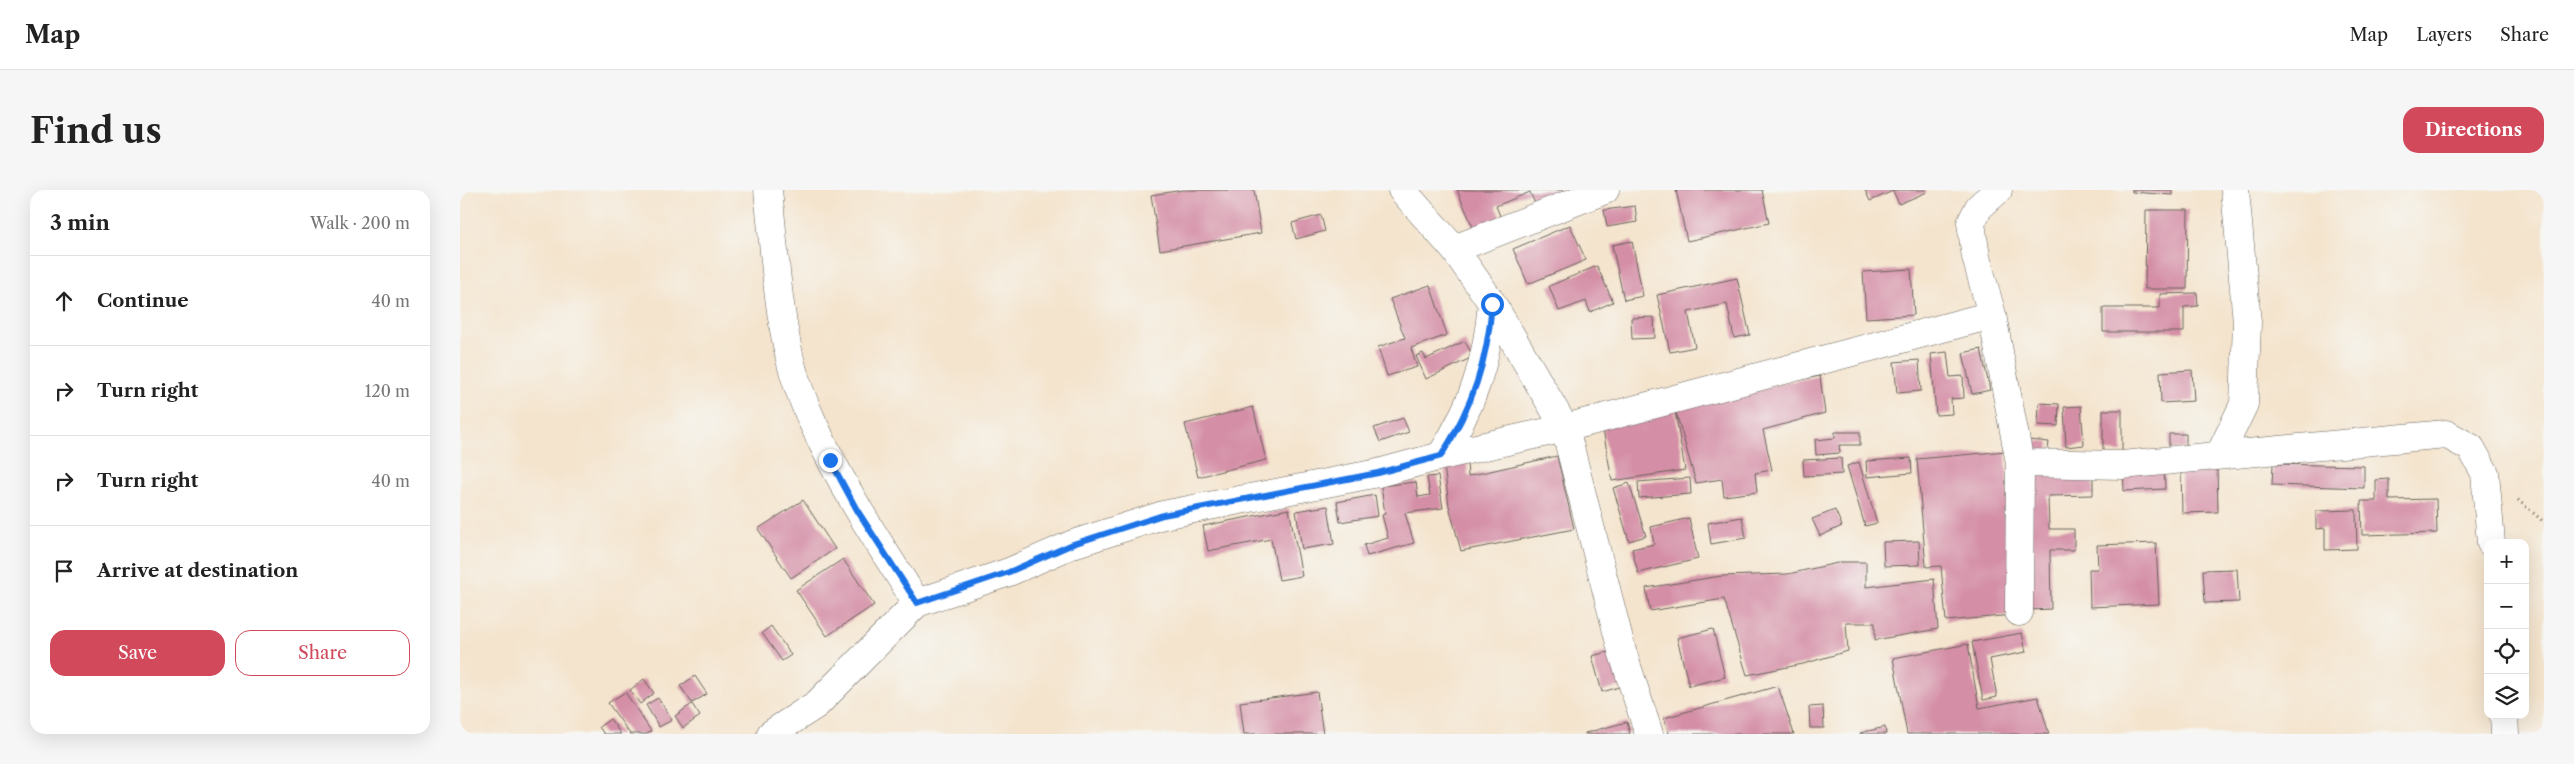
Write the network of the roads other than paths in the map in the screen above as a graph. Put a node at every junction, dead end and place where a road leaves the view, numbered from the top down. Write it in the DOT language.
graph roads {
  1 [pos="768,190"];
  2 [pos="1402,190"];
  3 [pos="1605,190"];
  4 [pos="1998,190"];
  5 [pos="2235,190"];
  6 [pos="1454,249"];
  7 [pos="1492,304"];
  8 [pos="1992,315"];
  9 [pos="1564,428"];
  10 [pos="2220,454"];
  11 [pos="1441,456"];
  12 [pos="2020,463"];
  13 [pos="2491,539"];
  14 [pos="917,603"];
  15 [pos="2019,612"];
  16 [pos="2504,719"];
  17 [pos="771,734"];
  18 [pos="1649,734"];
  19 [pos="2505,734"];
  1 -- 14 [label="street"];
  2 -- 6 [label="street"];
  3 -- 6 [label="street"];
  4 -- 8 [label="street"];
  5 -- 10 [label="street"];
  6 -- 7 [label="street"];
  7 -- 9 [label="street"];
  7 -- 11 [label="street"];
  8 -- 9 [label="street"];
  8 -- 12 [label="street"];
  9 -- 11 [label="street"];
  9 -- 18 [label="street"];
  10 -- 12 [label="street"];
  10 -- 13 [label="street"];
  11 -- 14 [label="street"];
  12 -- 15 [label="street"];
  14 -- 17 [label="street"];
  16 -- 19 [label="street"];
}
